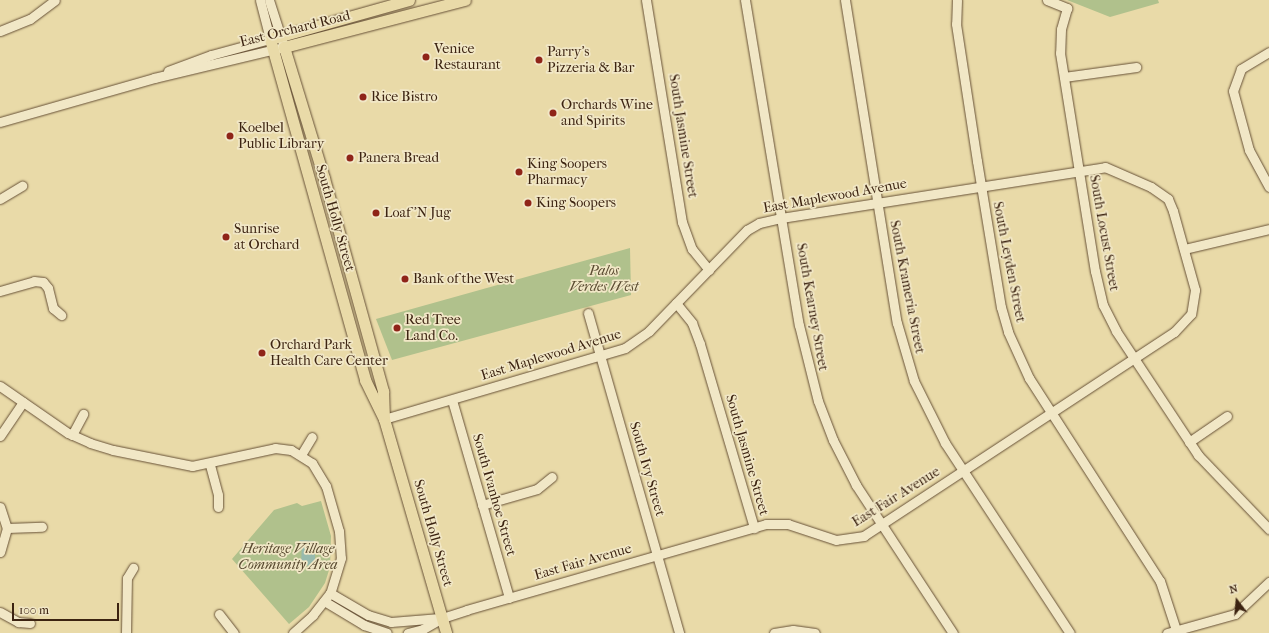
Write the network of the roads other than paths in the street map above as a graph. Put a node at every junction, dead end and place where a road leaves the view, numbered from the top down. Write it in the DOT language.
graph roads {
  1 [pos="55,0"];
  2 [pos="260,0"];
  3 [pos="269,0"];
  4 [pos="409,0"];
  5 [pos="465,0"];
  6 [pos="646,0"];
  7 [pos="745,0"];
  8 [pos="845,0"];
  9 [pos="957,0"];
  10 [pos="1047,0"];
  11 [pos="0,31"];
  12 [pos="276,43"];
  13 [pos="1269,52"];
  14 [pos="1136,67"];
  15 [pos="1064,77"];
  16 [pos="0,122"];
  17 [pos="1078,171"];
  18 [pos="22,186"];
  19 [pos="981,186"];
  20 [pos="1269,187"];
  21 [pos="0,199"];
  22 [pos="877,203"];
  23 [pos="781,218"];
  24 [pos="1269,229"];
  25 [pos="1184,250"];
  26 [pos="709,270"];
  27 [pos="0,291"];
  28 [pos="676,304"];
  29 [pos="588,313"];
  30 [pos="61,315"];
  31 [pos="600,357"];
  32 [pos="1134,359"];
  33 [pos="0,386"];
  34 [pos="452,400"];
  35 [pos="23,402"];
  36 [pos="83,414"];
  37 [pos="1051,414"];
  38 [pos="1227,416"];
  39 [pos="384,419"];
  40 [pos="72,435"];
  41 [pos="0,436"];
  42 [pos="312,437"];
  43 [pos="1189,442"];
  44 [pos="301,455"];
  45 [pos="210,464"];
  46 [pos="963,472"];
  47 [pos="552,478"];
  48 [pos="482,506"];
  49 [pos="0,507"];
  50 [pos="218,507"];
  51 [pos="882,525"];
  52 [pos="42,527"];
  53 [pos="8,528"];
  54 [pos="754,528"];
  55 [pos="1269,529"];
  56 [pos="0,552"];
  57 [pos="657,556"];
  58 [pos="133,568"];
  59 [pos="1269,582"];
  60 [pos="330,593"];
  61 [pos="509,598"];
  62 [pos="324,601"];
  63 [pos="0,612"];
  64 [pos="218,614"];
  65 [pos="442,618"];
  66 [pos="385,621"];
  67 [pos="30,623"];
  68 [pos="1176,630"];
  69 [pos="126,633"];
  70 [pos="234,633"];
  71 [pos="293,633"];
  72 [pos="384,633"];
  73 [pos="408,633"];
  74 [pos="446,633"];
  75 [pos="679,633"];
  76 [pos="774,633"];
  77 [pos="815,633"];
  78 [pos="953,633"];
  79 [pos="1070,633"];
  80 [pos="1167,633"];
  1 -- 11 [label="street"];
  2 -- 12 [label="street, South Holly Street"];
  3 -- 12 [label="street, South Holly Street"];
  4 -- 12 [label="main road, East Orchard Road"];
  5 -- 12 [label="main road, East Orchard Road"];
  6 -- 26 [label="street, South Jasmine Street"];
  7 -- 23 [label="street, South Kearney Street"];
  8 -- 22 [label="street, South Krameria Street"];
  9 -- 19 [label="street, South Leyden Street"];
  10 -- 15 [label="street, South Locust Street"];
  12 -- 16 [label="street, East Orchard Road"];
  12 -- 39 [label="main road, South Holly Street"];
  12 -- 39 [label="main road, South Holly Street"];
  13 -- 20 [label="street"];
  14 -- 15 [label="street"];
  15 -- 17 [label="street, South Locust Street"];
  17 -- 19 [label="street, East Maplewood Avenue"];
  17 -- 25 [label="street, East Maplewood Avenue"];
  17 -- 32 [label="street, South Locust Street"];
  18 -- 21 [label="street"];
  19 -- 22 [label="street, East Maplewood Avenue"];
  19 -- 37 [label="street, South Leyden Street"];
  22 -- 23 [label="street, East Maplewood Avenue"];
  22 -- 46 [label="street, South Krameria Street"];
  23 -- 26 [label="street, East Maplewood Avenue"];
  23 -- 51 [label="street, South Kearney Street"];
  24 -- 25 [label="street"];
  25 -- 32 [label="street, East Fair Avenue"];
  26 -- 28 [label="street, East Maplewood Avenue"];
  27 -- 30 [label="street"];
  28 -- 31 [label="street, East Maplewood Avenue"];
  28 -- 54 [label="street, South Jasmine Street"];
  29 -- 31 [label="street, South Ivy Street"];
  31 -- 34 [label="street, East Maplewood Avenue"];
  31 -- 57 [label="street, South Ivy Street"];
  32 -- 37 [label="street, East Fair Avenue"];
  32 -- 43 [label="street, South Locust Street"];
  33 -- 35 [label="street"];
  34 -- 39 [label="street, East Maplewood Avenue"];
  34 -- 48 [label="street, South Ivanhoe Street"];
  35 -- 40 [label="street"];
  35 -- 41 [label="street"];
  36 -- 40 [label="street"];
  37 -- 46 [label="street, East Fair Avenue"];
  37 -- 68 [label="street, South Leyden Street"];
  38 -- 43 [label="street"];
  39 -- 65 [label="main road, South Holly Street"];
  40 -- 45 [label="street"];
  42 -- 44 [label="street"];
  43 -- 55 [label="street, South Locust Street"];
  44 -- 45 [label="street"];
  44 -- 60 [label="street"];
  45 -- 50 [label="street"];
  46 -- 51 [label="street, East Fair Avenue"];
  46 -- 79 [label="street, South Krameria Street"];
  47 -- 48 [label="street"];
  48 -- 61 [label="street, South Ivanhoe Street"];
  49 -- 53 [label="street"];
  51 -- 54 [label="street, East Fair Avenue"];
  51 -- 78 [label="street, South Kearney Street"];
  52 -- 53 [label="street"];
  53 -- 56 [label="street"];
  54 -- 57 [label="street, East Fair Avenue"];
  57 -- 61 [label="street, East Fair Avenue"];
  57 -- 75 [label="street, South Ivy Street"];
  58 -- 69 [label="street"];
  59 -- 68 [label="street"];
  60 -- 62 [label="street"];
  60 -- 66 [label="street, East Fair Avenue"];
  61 -- 65 [label="street, East Fair Avenue"];
  62 -- 71 [label="street"];
  62 -- 72 [label="street"];
  63 -- 67 [label="street"];
  64 -- 70 [label="street"];
  65 -- 66 [label="street, East Fair Avenue"];
  65 -- 73 [label="street, East Fair Avenue"];
  65 -- 74 [label="main road, South Holly Street"];
  66 -- 72 [label="street"];
  68 -- 80 [label="street"];
  76 -- 77 [label="street"];
}
